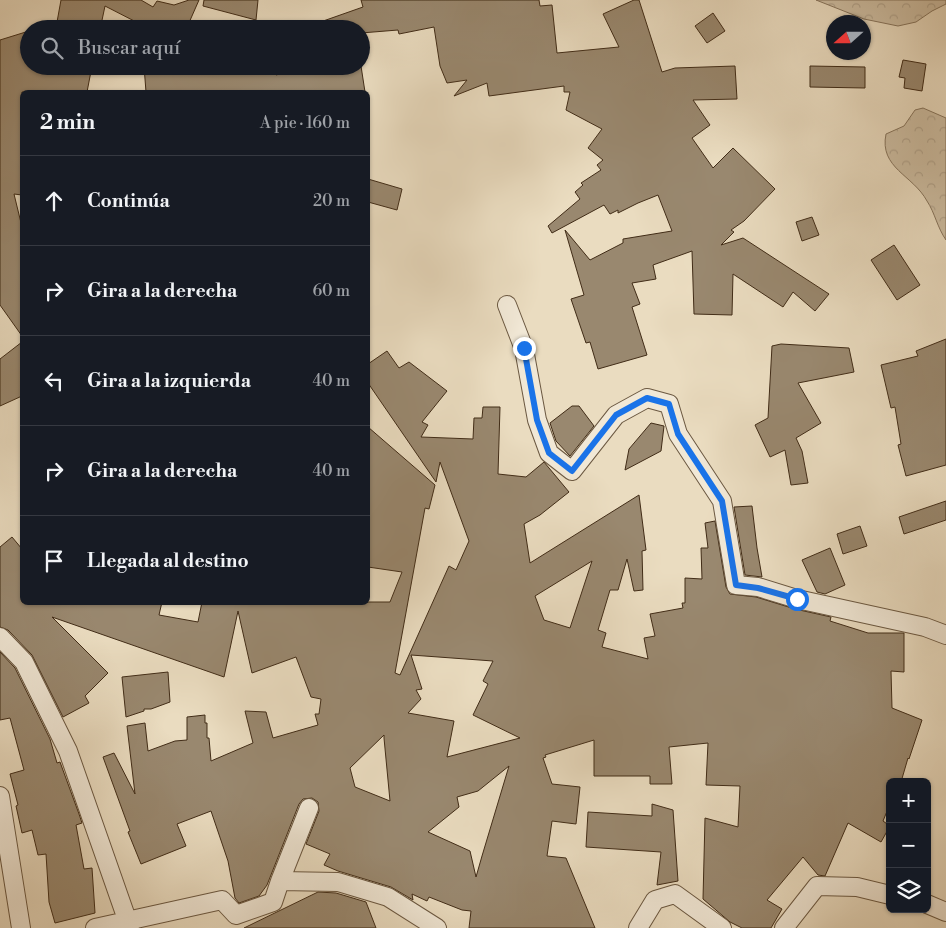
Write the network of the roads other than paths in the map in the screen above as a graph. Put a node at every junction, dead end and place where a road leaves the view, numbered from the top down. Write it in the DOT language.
graph roads {
  1 [pos="507,305"];
  2 [pos="946,635"];
  3 [pos="0,637"];
  4 [pos="0,796"];
  5 [pos="308,808"];
  6 [pos="280,881"];
  7 [pos="886,894"];
  8 [pos="931,906"];
  9 [pos="946,912"];
  10 [pos="130,925"];
  11 [pos="22,928"];
  12 [pos="95,928"];
  13 [pos="437,928"];
  14 [pos="638,928"];
  15 [pos="722,928"];
  16 [pos="784,928"];
  1 -- 2 [label="street"];
  3 -- 10 [label="street"];
  4 -- 11 [label="street"];
  5 -- 6 [label="street"];
  6 -- 10 [label="street"];
  6 -- 13 [label="street"];
  7 -- 16 [label="street"];
  8 -- 9 [label="street"];
  10 -- 12 [label="street"];
  14 -- 15 [label="street"];
}
